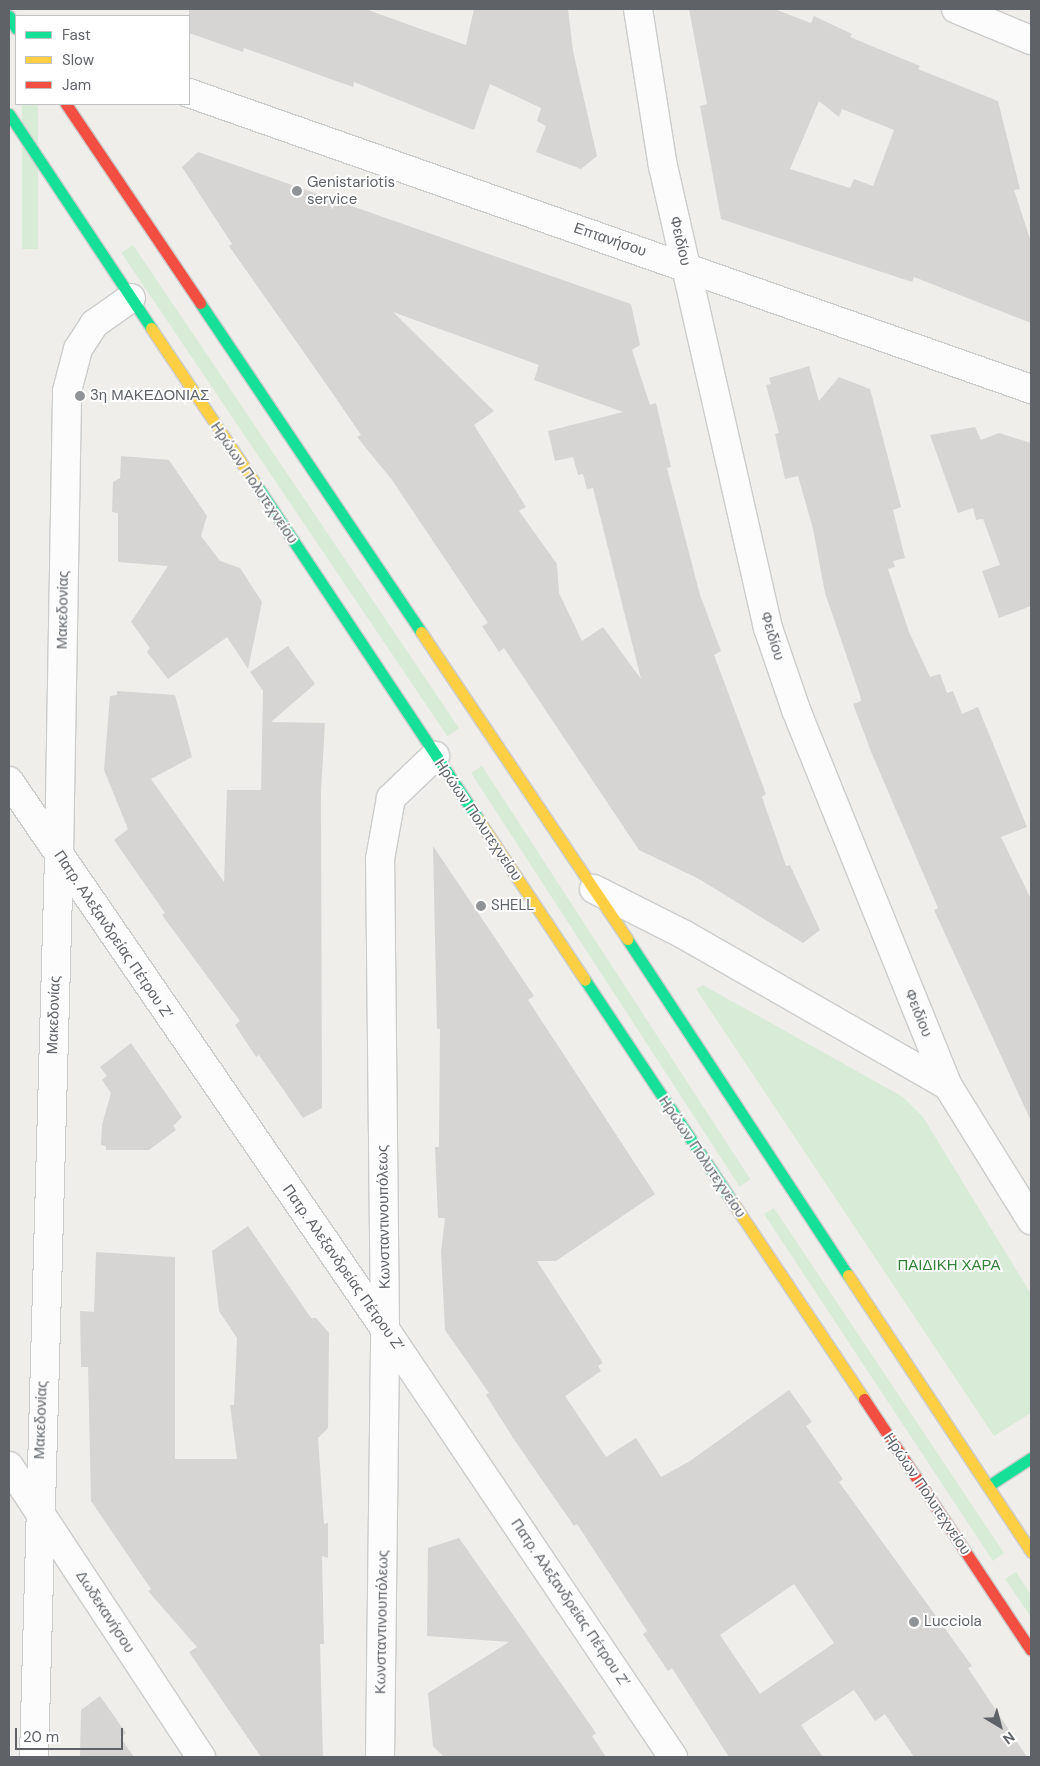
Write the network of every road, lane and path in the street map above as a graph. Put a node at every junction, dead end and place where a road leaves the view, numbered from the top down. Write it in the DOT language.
graph roads {
  1 [pos="638,9"];
  2 [pos="956,9"];
  3 [pos="1031,40"];
  4 [pos="190,93"];
  5 [pos="67,105"];
  6 [pos="9,114"];
  7 [pos="685,266"];
  8 [pos="131,298"];
  9 [pos="1031,389"];
  10 [pos="435,756"];
  11 [pos="9,781"];
  12 [pos="59,856"];
  13 [pos="594,889"];
  14 [pos="948,1086"];
  15 [pos="1031,1220"];
  16 [pos="385,1329"];
  17 [pos="1031,1458"];
  18 [pos="9,1466"];
  19 [pos="988,1486"];
  20 [pos="38,1510"];
  21 [pos="1026,1533"];
  22 [pos="1031,1552"];
  23 [pos="1031,1650"];
  24 [pos="34,1757"];
  25 [pos="202,1757"];
  26 [pos="380,1757"];
  27 [pos="673,1757"];
  1 -- 7 [label="street, Φειδίου"];
  2 -- 3 [label="street"];
  4 -- 7 [label="street, Επτανήσου"];
  5 -- 13 [label="main road"];
  6 -- 8 [label="main road, Ηρώων Πολυτεχνείου"];
  7 -- 9 [label="street, Επτανήσου"];
  7 -- 14 [label="street, Φειδίου"];
  8 -- 10 [label="main road, Ηρώων Πολυτεχνείου"];
  8 -- 12 [label="street, Μακεδονίας"];
  10 -- 16 [label="street, Κωνσταντινουπόλεως"];
  10 -- 23 [label="main road, Ηρώων Πολυτεχνείου"];
  11 -- 12 [label="street, Πατρ. Αλεξανδρείας Πέτρου Ζ’"];
  12 -- 16 [label="street, Πατρ. Αλεξανδρείας Πέτρου Ζ’"];
  12 -- 20 [label="street, Μακεδονίας"];
  13 -- 14 [label="street"];
  13 -- 19 [label="main road"];
  14 -- 15 [label="street, Φειδίου"];
  16 -- 26 [label="street, Κωνσταντινουπόλεως"];
  16 -- 27 [label="street, Πατρ. Αλεξανδρείας Πέτρου Ζ’"];
  17 -- 19 [label="main road"];
  18 -- 20 [label="street, Δωδεκανήσου"];
  19 -- 21 [label="main road"];
  20 -- 24 [label="street, Μακεδονίας"];
  20 -- 25 [label="street, Δωδεκανήσου"];
  21 -- 22 [label="main road"];
}
